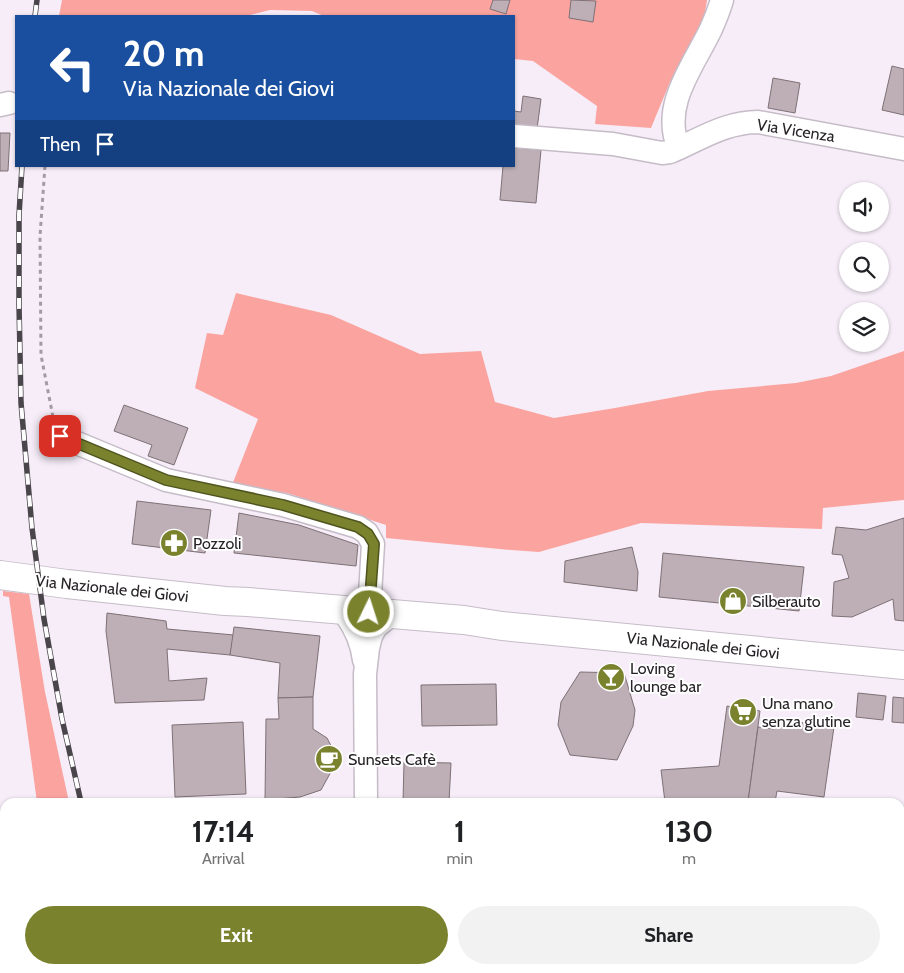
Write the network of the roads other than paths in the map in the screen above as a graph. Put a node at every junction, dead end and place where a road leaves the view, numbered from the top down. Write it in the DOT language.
graph roads {
  1 [pos="722,0"];
  2 [pos="515,136"];
  3 [pos="679,148"];
  4 [pos="904,149"];
  5 [pos="60,436"];
  6 [pos="0,575"];
  7 [pos="367,615"];
  8 [pos="904,665"];
  9 [pos="366,674"];
  10 [pos="366,798"];
  1 -- 3 [label="street"];
  2 -- 3 [label="street, Via Vicenza"];
  3 -- 4 [label="street, Via Vicenza"];
  5 -- 7 [label="street"];
  6 -- 7 [label="main road, Via Nazionale dei Giovi"];
  7 -- 8 [label="main road, Via Nazionale dei Giovi"];
  7 -- 9 [label="street"];
  7 -- 9 [label="street"];
  9 -- 10 [label="street"];
}
